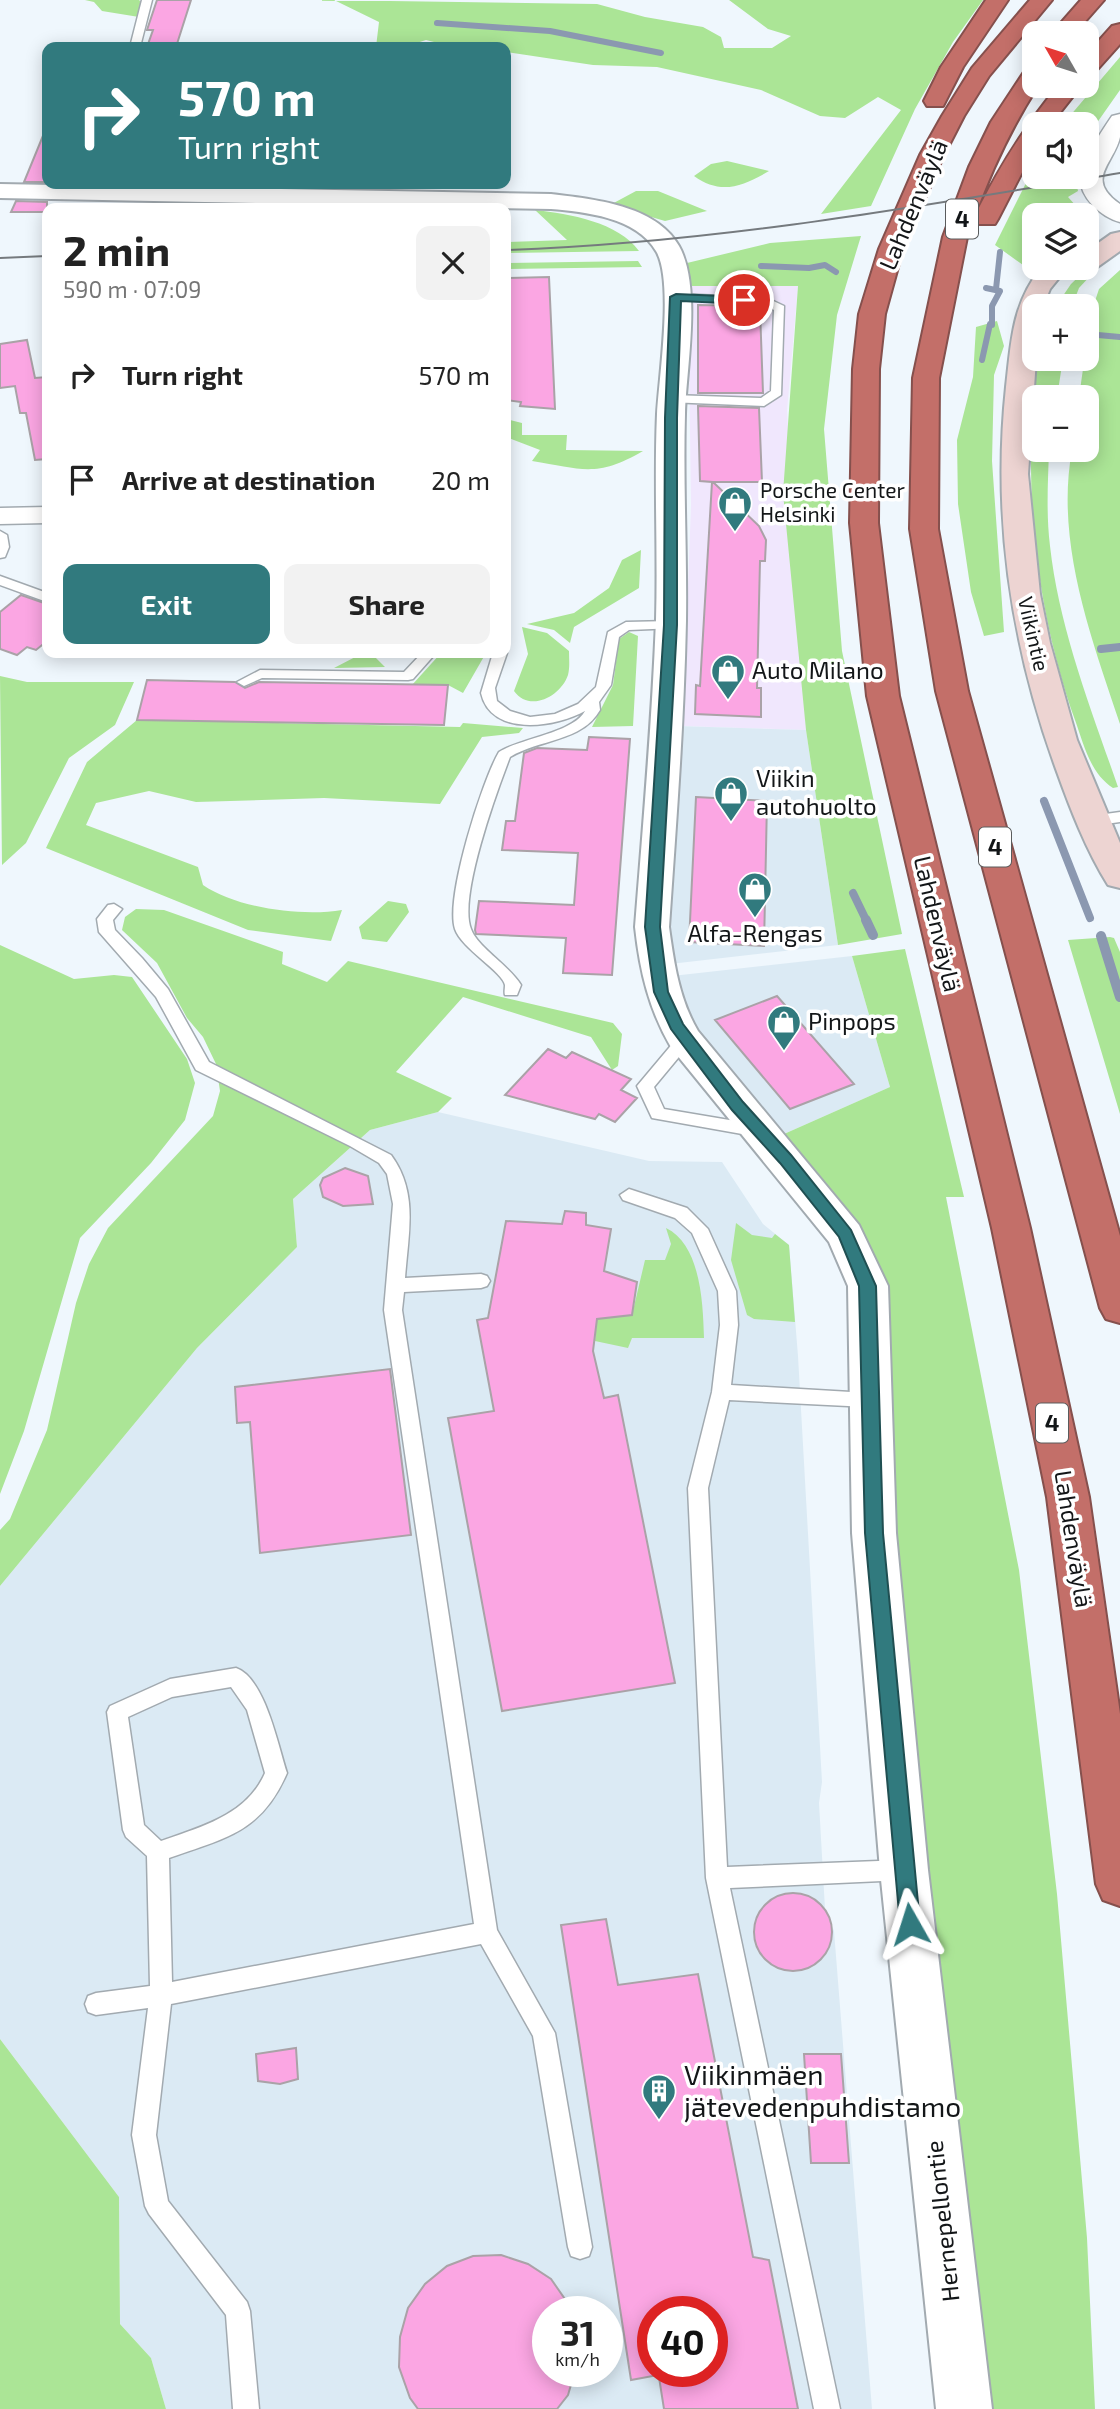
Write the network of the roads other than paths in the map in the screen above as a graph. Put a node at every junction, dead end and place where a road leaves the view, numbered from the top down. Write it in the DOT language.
graph roads {
  1 [pos="147,0"];
  2 [pos="997,0"];
  3 [pos="1041,0"];
  4 [pos="1093,0"];
  5 [pos="1074,21"];
  6 [pos="1120,31"];
  7 [pos="136,42"];
  8 [pos="1099,55"];
  9 [pos="1022,93"];
  10 [pos="1060,98"];
  11 [pos="1049,112"];
  12 [pos="1120,121"];
  13 [pos="922,126"];
  14 [pos="910,150"];
  15 [pos="1022,151"];
  16 [pos="273,189"];
  17 [pos="0,191"];
  18 [pos="1120,215"];
  19 [pos="1120,222"];
  20 [pos="1099,233"];
  21 [pos="1120,239"];
  22 [pos="891,249"];
  23 [pos="1099,254"];
  24 [pos="1044,280"];
  25 [pos="1071,280"];
  26 [pos="1060,294"];
  27 [pos="676,297"];
  28 [pos="1023,371"];
  29 [pos="1021,376"];
  30 [pos="926,378"];
  31 [pos="672,399"];
  32 [pos="42,515"];
  33 [pos="0,516"];
  34 [pos="0,534"];
  35 [pos="0,554"];
  36 [pos="0,580"];
  37 [pos="42,596"];
  38 [pos="671,625"];
  39 [pos="425,658"];
  40 [pos="498,658"];
  41 [pos="244,682"];
  42 [pos="591,698"];
  43 [pos="1105,819"];
  44 [pos="1120,877"];
  45 [pos="114,909"];
  46 [pos="511,990"];
  47 [pos="685,1040"];
  48 [pos="760,1131"];
  49 [pos="629,1195"];
  50 [pos="481,1282"];
  51 [pos="394,1286"];
  52 [pos="1120,1308"];
  53 [pos="721,1392"];
  54 [pos="868,1400"];
  55 [pos="159,1852"];
  56 [pos="904,1870"];
  57 [pos="717,1878"];
  58 [pos="1120,1884"];
  59 [pos="486,1932"];
  60 [pos="161,1995"];
  61 [pos="96,2004"];
  62 [pos="580,2246"];
  63 [pos="246,2409"];
  64 [pos="827,2409"];
  65 [pos="964,2409"];
  1 -- 7 [label="lane"];
  2 -- 13 [label="highway"];
  3 -- 22 [label="highway, Lahdenväylä / 4"];
  4 -- 5 [label="highway"];
  6 -- 8 [label="highway"];
  9 -- 30 [label="highway, Lahdenväylä / 4"];
  10 -- 11 [label="highway"];
  12 -- 18 [label="street"];
  14 -- 22 [label="highway"];
  15 -- 30 [label="highway"];
  16 -- 17 [label="street"];
  16 -- 27 [label="street, Hernepellontie"];
  19 -- 20 [label="main road"];
  21 -- 23 [label="main road"];
  22 -- 58 [label="highway, Lahdenväylä / 4"];
  24 -- 29 [label="main road, Viikintie"];
  25 -- 26 [label="main road"];
  27 -- 31 [label="street, Hernepellontie"];
  27 -- 31 [label="lane"];
  28 -- 29 [label="main road, Viikintie"];
  29 -- 43 [label="main road, Viikintie"];
  30 -- 52 [label="highway, Lahdenväylä / 4"];
  31 -- 38 [label="street, Hernepellontie"];
  32 -- 33 [label="street"];
  34 -- 35 [label="lane"];
  36 -- 37 [label="lane"];
  38 -- 42 [label="lane"];
  38 -- 47 [label="street, Hernepellontie"];
  39 -- 41 [label="lane"];
  40 -- 42 [label="lane"];
  42 -- 46 [label="lane"];
  43 -- 44 [label="main road, Viikintie"];
  45 -- 51 [label="lane"];
  47 -- 48 [label="street, Hernepellontie"];
  47 -- 48 [label="lane"];
  48 -- 54 [label="street, Hernepellontie"];
  49 -- 53 [label="lane"];
  50 -- 51 [label="lane"];
  51 -- 59 [label="lane"];
  53 -- 54 [label="lane"];
  53 -- 57 [label="lane"];
  54 -- 56 [label="street, Hernepellontie"];
  55 -- 55 [label="lane"];
  55 -- 60 [label="lane"];
  56 -- 57 [label="lane"];
  56 -- 65 [label="street, Hernepellontie"];
  57 -- 64 [label="lane"];
  59 -- 60 [label="lane"];
  59 -- 62 [label="lane"];
  60 -- 61 [label="lane"];
  60 -- 63 [label="lane"];
}
